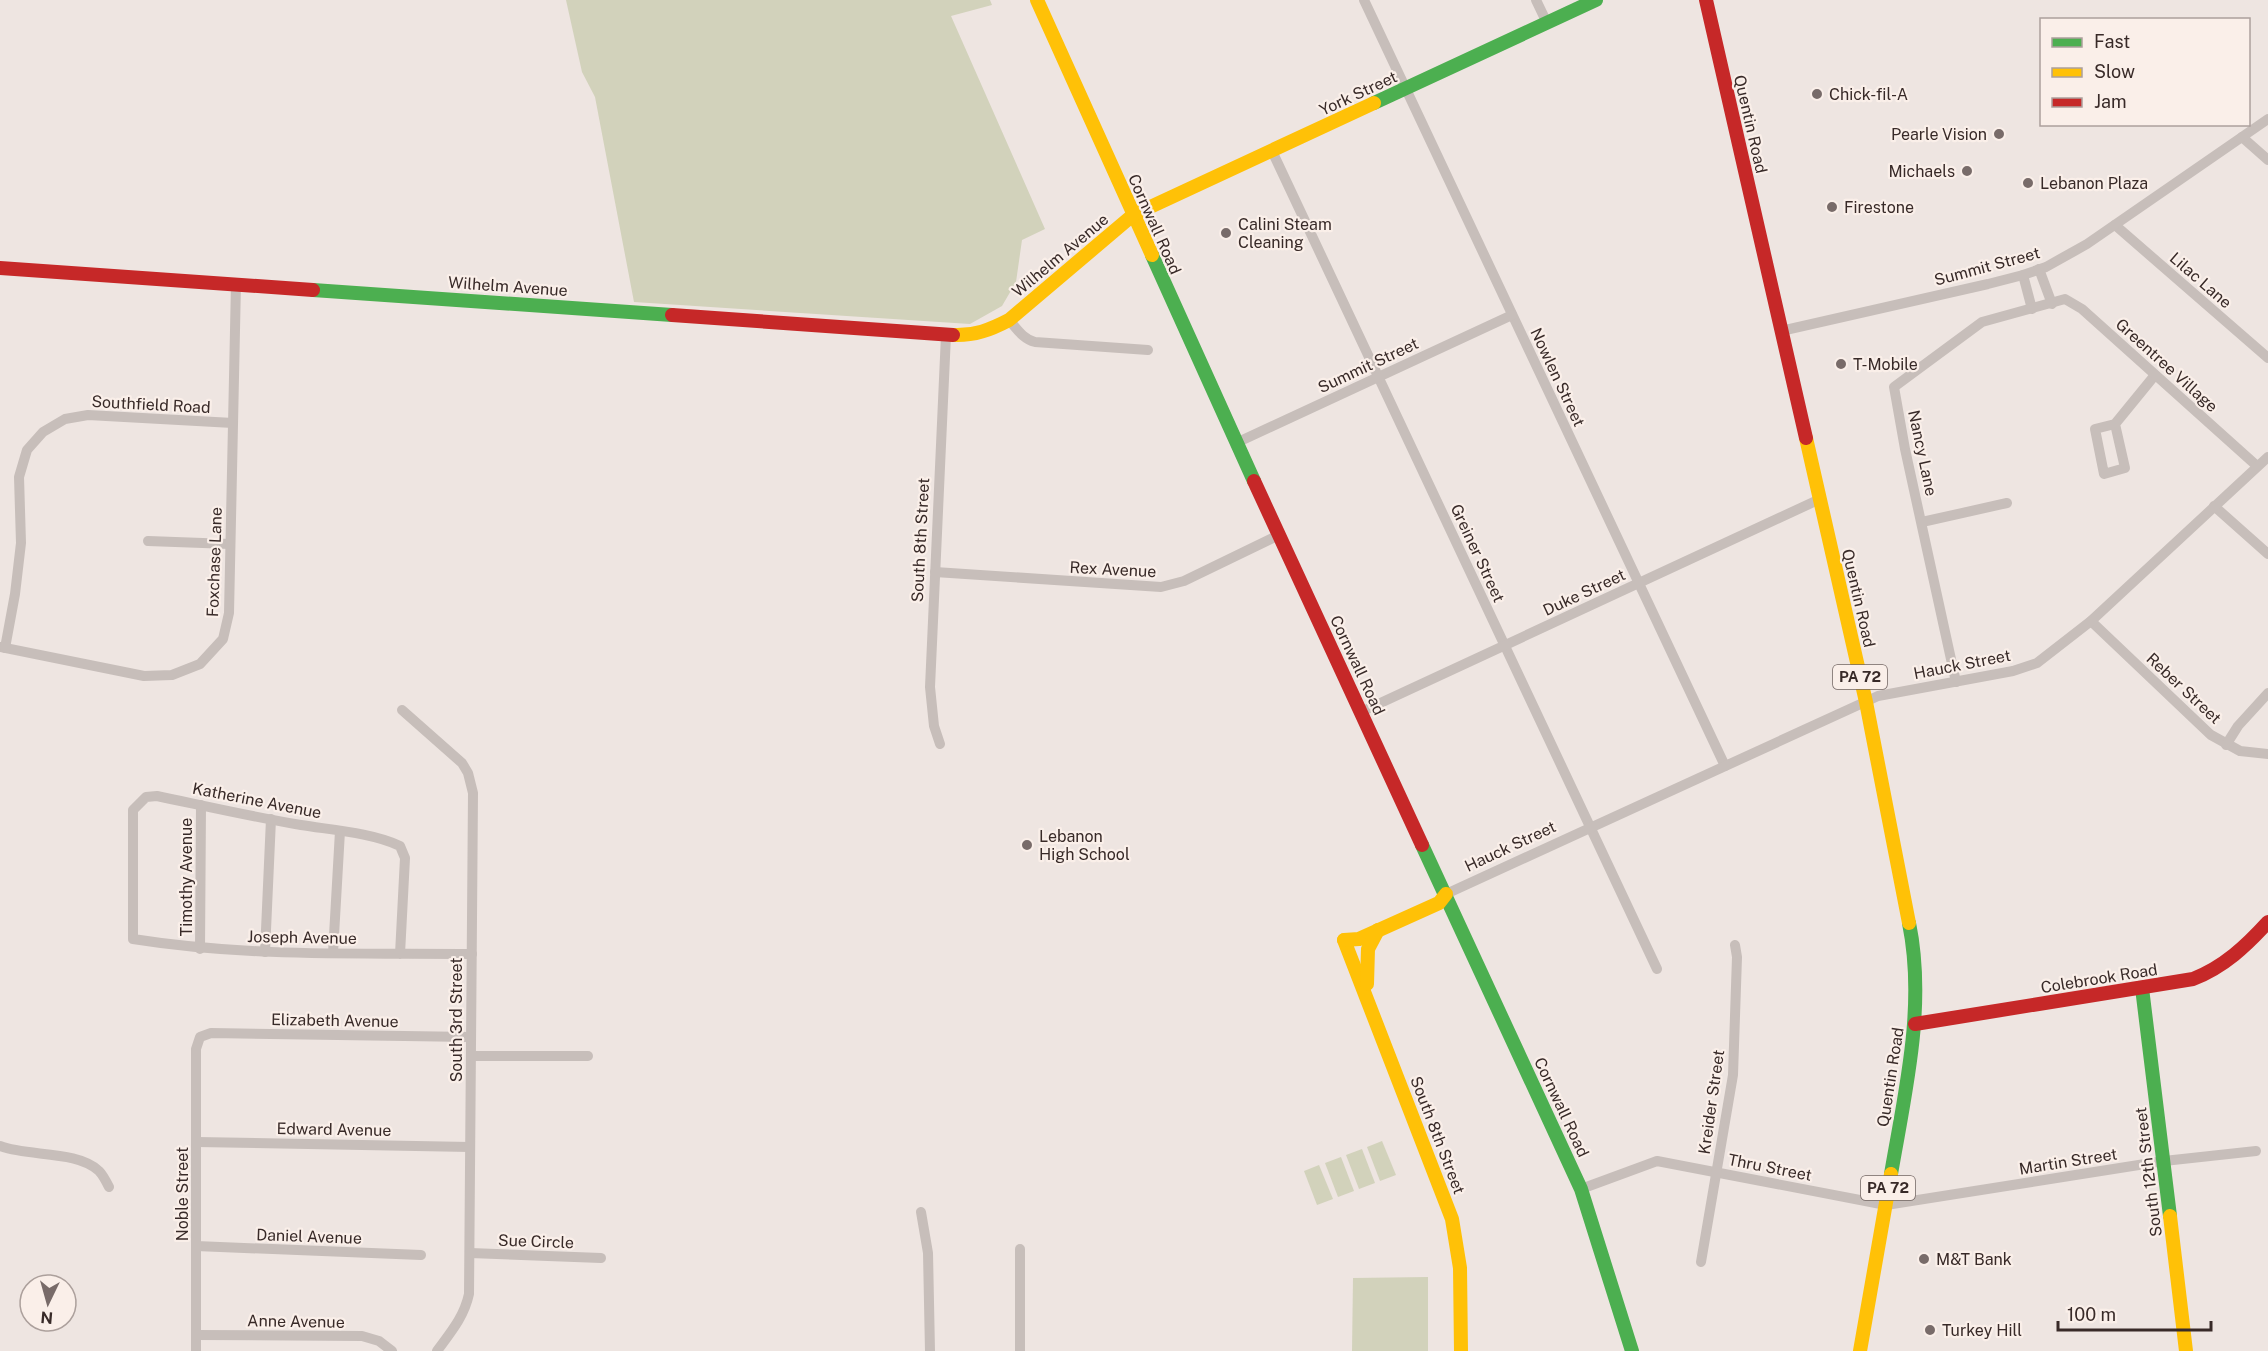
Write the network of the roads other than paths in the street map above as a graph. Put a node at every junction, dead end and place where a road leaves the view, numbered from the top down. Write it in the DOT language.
graph roads {
  1 [pos="1037,0"];
  2 [pos="1364,0"];
  3 [pos="1536,0"];
  4 [pos="1596,0"];
  5 [pos="1706,0"];
  6 [pos="1546,23"];
  7 [pos="1406,88"];
  8 [pos="2268,119"];
  9 [pos="2242,137"];
  10 [pos="1272,151"];
  11 [pos="2268,160"];
  12 [pos="1133,215"];
  13 [pos="2115,225"];
  14 [pos="0,268"];
  15 [pos="2039,269"];
  16 [pos="2023,275"];
  17 [pos="237,284"];
  18 [pos="2052,304"];
  19 [pos="2032,309"];
  20 [pos="1512,315"];
  21 [pos="1009,320"];
  22 [pos="1781,331"];
  23 [pos="946,335"];
  24 [pos="1148,350"];
  25 [pos="2268,358"];
  26 [pos="2155,375"];
  27 [pos="1378,377"];
  28 [pos="233,423"];
  29 [pos="2115,424"];
  30 [pos="1236,443"];
  31 [pos="2268,457"];
  32 [pos="2257,466"];
  33 [pos="1820,499"];
  34 [pos="2007,503"];
  35 [pos="2214,506"];
  36 [pos="1922,522"];
  37 [pos="1279,535"];
  38 [pos="148,541"];
  39 [pos="230,544"];
  40 [pos="2268,554"];
  41 [pos="935,572"];
  42 [pos="1639,583"];
  43 [pos="2091,621"];
  44 [pos="1505,645"];
  45 [pos="2,647"];
  46 [pos="1956,682"];
  47 [pos="2268,693"];
  48 [pos="1866,702"];
  49 [pos="402,710"];
  50 [pos="1361,712"];
  51 [pos="940,744"];
  52 [pos="2226,745"];
  53 [pos="2268,754"];
  54 [pos="1725,766"];
  55 [pos="201,805"];
  56 [pos="271,819"];
  57 [pos="1590,828"];
  58 [pos="340,831"];
  59 [pos="1446,894"];
  60 [pos="2268,921"];
  61 [pos="1378,930"];
  62 [pos="133,939"];
  63 [pos="1344,939"];
  64 [pos="1735,945"];
  65 [pos="200,949"];
  66 [pos="266,952"];
  67 [pos="333,953"];
  68 [pos="400,954"];
  69 [pos="472,954"];
  70 [pos="1657,969"];
  71 [pos="2142,988"];
  72 [pos="1368,1000"];
  73 [pos="1915,1024"];
  74 [pos="200,1037"];
  75 [pos="471,1038"];
  76 [pos="471,1056"];
  77 [pos="588,1056"];
  78 [pos="196,1142"];
  79 [pos="0,1146"];
  80 [pos="470,1147"];
  81 [pos="2256,1151"];
  82 [pos="2164,1161"];
  83 [pos="1716,1172"];
  84 [pos="109,1187"];
  85 [pos="1581,1189"];
  86 [pos="1886,1205"];
  87 [pos="921,1212"];
  88 [pos="196,1246"];
  89 [pos="1020,1250"];
  90 [pos="470,1253"];
  91 [pos="421,1255"];
  92 [pos="601,1258"];
  93 [pos="1701,1262"];
  94 [pos="196,1335"];
  95 [pos="196,1351"];
  96 [pos="392,1351"];
  97 [pos="437,1351"];
  98 [pos="930,1351"];
  99 [pos="1020,1351"];
  100 [pos="1461,1351"];
  101 [pos="1632,1351"];
  102 [pos="1860,1351"];
  103 [pos="2186,1351"];
  1 -- 12 [label="main road, Cornwall Road"];
  2 -- 7 [label="street, Nowlen Street"];
  3 -- 6 [label="street"];
  4 -- 6 [label="main road, York Street"];
  5 -- 22 [label="main road, Quentin Road / PA 72"];
  6 -- 7 [label="main road, York Street"];
  7 -- 10 [label="main road, York Street"];
  7 -- 20 [label="street, Nowlen Street"];
  8 -- 9 [label="street, Summit Street"];
  9 -- 11 [label="street"];
  9 -- 13 [label="street, Summit Street"];
  10 -- 12 [label="main road, York Street"];
  10 -- 27 [label="street, Greiner Street"];
  12 -- 21 [label="main road, Wilhelm Avenue"];
  12 -- 30 [label="main road, Cornwall Road"];
  13 -- 15 [label="street, Summit Street"];
  13 -- 25 [label="street, Lilac Lane"];
  14 -- 17 [label="main road, Wilhelm Avenue"];
  15 -- 16 [label="street, Summit Street"];
  15 -- 18 [label="street"];
  16 -- 19 [label="street"];
  16 -- 22 [label="street, Summit Street"];
  17 -- 23 [label="main road, Wilhelm Avenue"];
  17 -- 28 [label="street, Foxchase Lane"];
  18 -- 19 [label="street, Greentree Village"];
  18 -- 26 [label="street, Greentree Village"];
  19 -- 36 [label="street, Nancy Lane"];
  20 -- 27 [label="street, Summit Street"];
  20 -- 42 [label="street, Nowlen Street"];
  21 -- 23 [label="main road, Wilhelm Avenue"];
  21 -- 24 [label="street, Wilhelm Avenue"];
  22 -- 33 [label="main road, Quentin Road / PA 72"];
  23 -- 41 [label="street, South 8th Street"];
  26 -- 29 [label="street"];
  26 -- 32 [label="street, Greentree Village"];
  27 -- 30 [label="street, Summit Street"];
  27 -- 44 [label="street, Greiner Street"];
  28 -- 39 [label="street, Foxchase Lane"];
  28 -- 45 [label="street, Southfield Road"];
  29 -- 29 [label="street"];
  30 -- 37 [label="main road, Cornwall Road"];
  31 -- 32 [label="street, Hauck Street"];
  32 -- 35 [label="street, Hauck Street"];
  33 -- 42 [label="street, Duke Street"];
  33 -- 48 [label="main road, Quentin Road / PA 72"];
  34 -- 36 [label="street"];
  35 -- 40 [label="street"];
  35 -- 43 [label="street, Hauck Street"];
  36 -- 46 [label="street, Nancy Lane"];
  37 -- 41 [label="street, Rex Avenue"];
  37 -- 50 [label="main road, Cornwall Road"];
  38 -- 39 [label="street"];
  39 -- 45 [label="street, Foxchase Lane"];
  41 -- 51 [label="street, South 8th Street"];
  42 -- 44 [label="street, Duke Street"];
  42 -- 54 [label="street, Nowlen Street"];
  43 -- 46 [label="street, Hauck Street"];
  43 -- 52 [label="street, Reber Street"];
  44 -- 50 [label="street, Duke Street"];
  44 -- 57 [label="street, Greiner Street"];
  46 -- 48 [label="street, Hauck Street"];
  47 -- 52 [label="street"];
  48 -- 54 [label="street, Hauck Street"];
  48 -- 73 [label="main road, Quentin Road / PA 72"];
  49 -- 69 [label="street, South 3rd Street"];
  50 -- 59 [label="main road, Cornwall Road"];
  52 -- 53 [label="street, Reber Street"];
  54 -- 57 [label="street, Hauck Street"];
  55 -- 56 [label="street, Katherine Avenue"];
  55 -- 62 [label="street, Katherine Avenue"];
  55 -- 65 [label="street, Timothy Avenue"];
  56 -- 58 [label="street, Katherine Avenue"];
  56 -- 66 [label="street"];
  57 -- 59 [label="street, Hauck Street"];
  57 -- 70 [label="street, Greiner Street"];
  58 -- 67 [label="street"];
  58 -- 68 [label="street, Katherine Avenue"];
  59 -- 61 [label="main road, Hauck Street"];
  59 -- 63 [label="main road, Hauck Street"];
  59 -- 85 [label="main road, Cornwall Road"];
  60 -- 71 [label="main road, Colebrook Road"];
  61 -- 63 [label="main road, Hauck Street"];
  61 -- 72 [label="main road"];
  62 -- 65 [label="street, Joseph Avenue"];
  63 -- 72 [label="main road, South 8th Street"];
  64 -- 83 [label="street, Kreider Street"];
  65 -- 66 [label="street, Joseph Avenue"];
  66 -- 67 [label="street, Joseph Avenue"];
  67 -- 68 [label="street, Joseph Avenue"];
  68 -- 69 [label="street, Joseph Avenue"];
  69 -- 75 [label="street, South 3rd Street"];
  71 -- 73 [label="main road, Colebrook Road"];
  71 -- 82 [label="main road, South 12th Street"];
  72 -- 100 [label="main road, South 8th Street"];
  73 -- 86 [label="main road, Quentin Road / PA 72"];
  74 -- 75 [label="street, Elizabeth Avenue"];
  74 -- 78 [label="street, Noble Street"];
  75 -- 76 [label="street, South 3rd Street"];
  76 -- 77 [label="street"];
  76 -- 80 [label="street, South 3rd Street"];
  78 -- 80 [label="street, Edward Avenue"];
  78 -- 88 [label="street, Noble Street"];
  79 -- 84 [label="street"];
  80 -- 90 [label="street, South 3rd Street"];
  81 -- 82 [label="street, Martin Street"];
  82 -- 86 [label="street, Martin Street"];
  82 -- 103 [label="main road, South 12th Street"];
  83 -- 85 [label="street, Thru Street"];
  83 -- 86 [label="street, Thru Street"];
  83 -- 93 [label="street, Kreider Street"];
  85 -- 101 [label="main road, Cornwall Road"];
  86 -- 102 [label="main road, Quentin Road / PA 72"];
  87 -- 98 [label="street"];
  88 -- 91 [label="street, Daniel Avenue"];
  88 -- 94 [label="street, Noble Street"];
  89 -- 99 [label="street"];
  90 -- 92 [label="street, Sue Circle"];
  90 -- 97 [label="street, South 3rd Street"];
  94 -- 95 [label="street, Noble Street"];
  94 -- 96 [label="street, Anne Avenue"];
}
